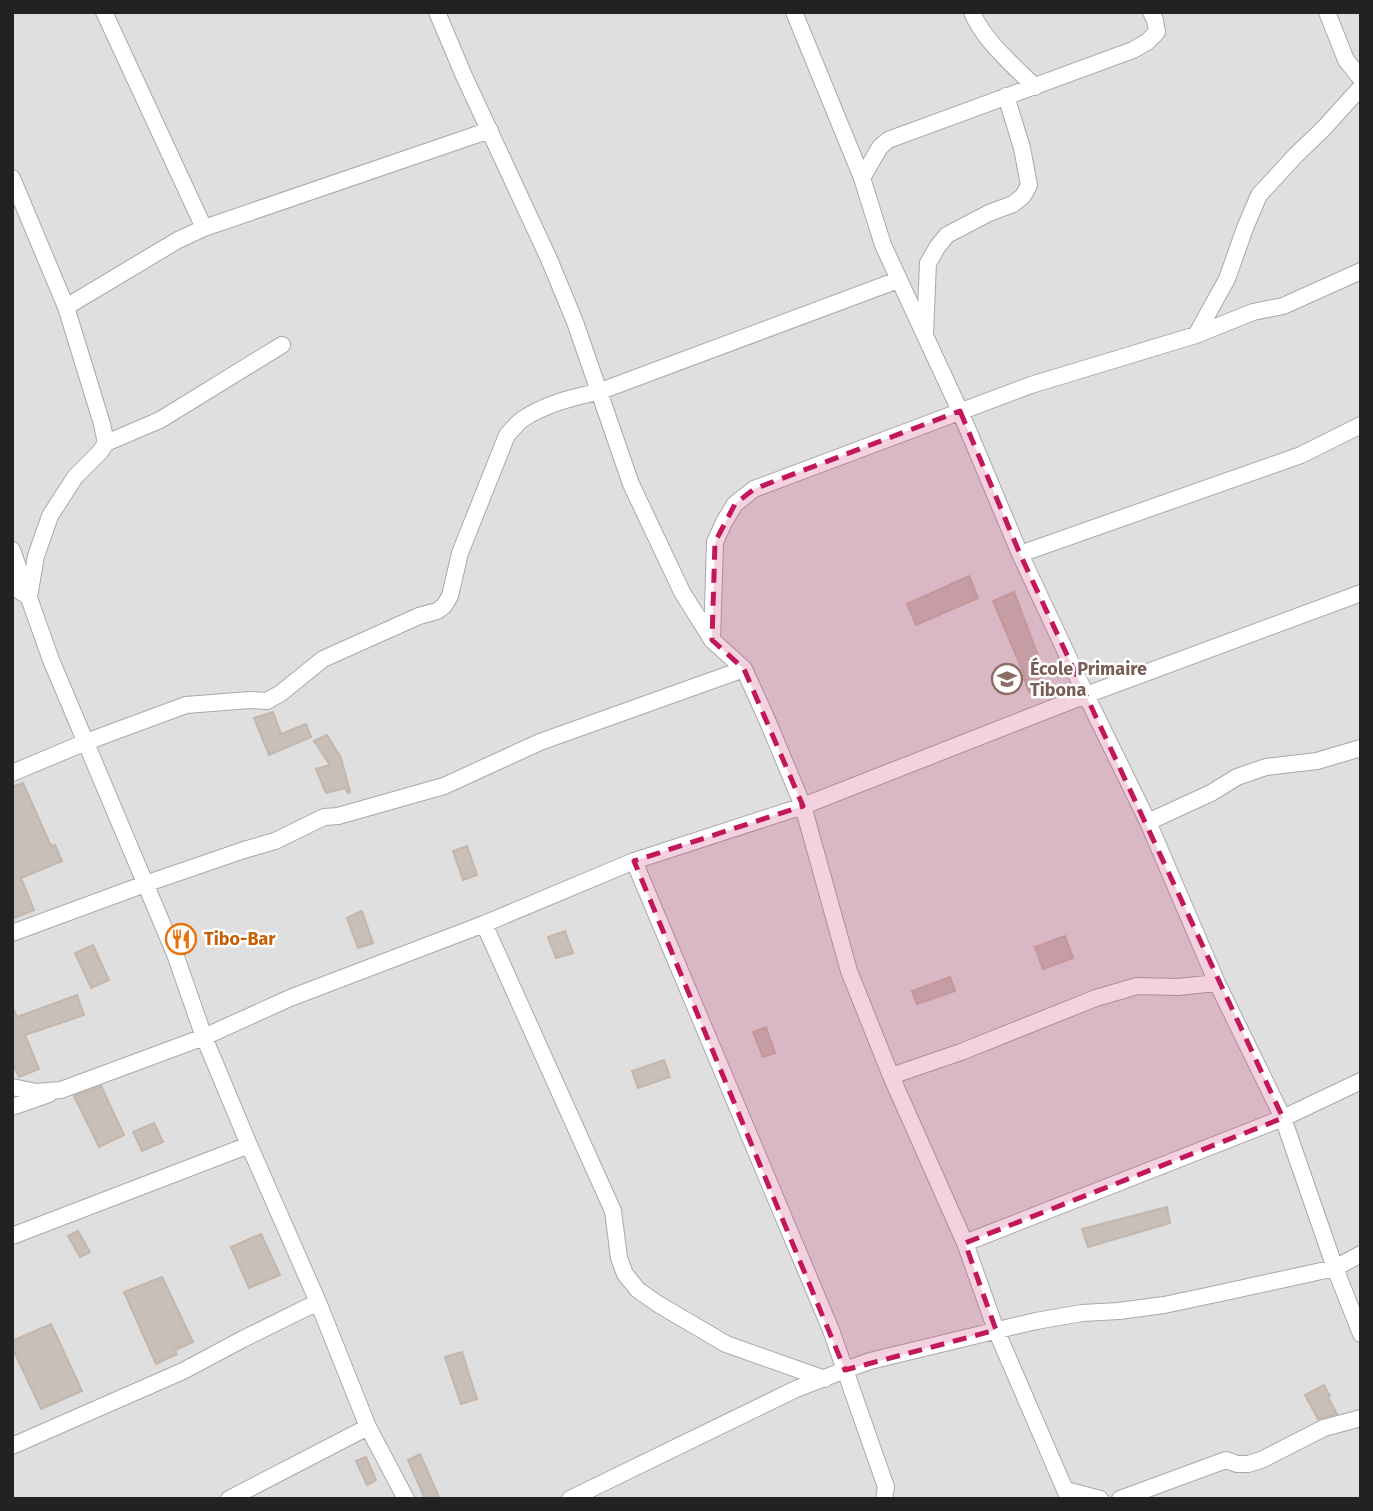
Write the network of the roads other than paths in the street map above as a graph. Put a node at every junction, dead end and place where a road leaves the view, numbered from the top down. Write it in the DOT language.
graph roads {
  1 [pos="104,12"];
  2 [pos="437,12"];
  3 [pos="794,12"];
  4 [pos="972,12"];
  5 [pos="1151,12"];
  6 [pos="1327,12"];
  7 [pos="1361,79"];
  8 [pos="1035,87"];
  9 [pos="1361,87"];
  10 [pos="1006,96"];
  11 [pos="490,130"];
  12 [pos="12,178"];
  13 [pos="862,178"];
  14 [pos="204,228"];
  15 [pos="1361,271"];
  16 [pos="898,280"];
  17 [pos="66,307"];
  18 [pos="1196,335"];
  19 [pos="925,337"];
  20 [pos="282,345"];
  21 [pos="598,392"];
  22 [pos="960,411"];
  23 [pos="1361,425"];
  24 [pos="106,443"];
  25 [pos="12,550"];
  26 [pos="1020,554"];
  27 [pos="12,586"];
  28 [pos="1361,593"];
  29 [pos="29,597"];
  30 [pos="712,640"];
  31 [pos="744,669"];
  32 [pos="1086,695"];
  33 [pos="86,742"];
  34 [pos="1361,748"];
  35 [pos="12,773"];
  36 [pos="803,806"];
  37 [pos="1148,822"];
  38 [pos="634,861"];
  39 [pos="145,884"];
  40 [pos="484,924"];
  41 [pos="12,933"];
  42 [pos="1217,983"];
  43 [pos="204,1037"];
  44 [pos="891,1076"];
  45 [pos="1361,1082"];
  46 [pos="12,1087"];
  47 [pos="61,1090"];
  48 [pos="12,1107"];
  49 [pos="1283,1118"];
  50 [pos="249,1144"];
  51 [pos="12,1236"];
  52 [pos="965,1243"];
  53 [pos="1361,1254"];
  54 [pos="1335,1268"];
  55 [pos="318,1302"];
  56 [pos="996,1330"];
  57 [pos="1361,1334"];
  58 [pos="845,1370"];
  59 [pos="825,1379"];
  60 [pos="1361,1418"];
  61 [pos="368,1427"];
  62 [pos="12,1446"];
  63 [pos="1067,1494"];
  64 [pos="229,1499"];
  65 [pos="406,1499"];
  66 [pos="570,1499"];
  67 [pos="884,1499"];
  68 [pos="1100,1499"];
  69 [pos="1120,1499"];
  1 -- 14 [label="street"];
  2 -- 11 [label="street"];
  3 -- 13 [label="street"];
  4 -- 8 [label="street"];
  5 -- 8 [label="street"];
  6 -- 7 [label="street"];
  8 -- 10 [label="street"];
  9 -- 18 [label="street"];
  10 -- 13 [label="street"];
  10 -- 19 [label="street"];
  11 -- 14 [label="street"];
  11 -- 21 [label="street"];
  12 -- 17 [label="street"];
  13 -- 16 [label="street"];
  14 -- 17 [label="street"];
  15 -- 18 [label="street"];
  16 -- 19 [label="street"];
  16 -- 21 [label="street"];
  17 -- 24 [label="street"];
  18 -- 22 [label="street"];
  19 -- 22 [label="street"];
  20 -- 24 [label="street"];
  21 -- 30 [label="street"];
  21 -- 33 [label="street"];
  22 -- 26 [label="street"];
  22 -- 30 [label="street"];
  23 -- 26 [label="street"];
  24 -- 29 [label="street"];
  25 -- 29 [label="street"];
  26 -- 32 [label="street"];
  27 -- 29 [label="street"];
  28 -- 32 [label="street"];
  29 -- 33 [label="street"];
  30 -- 31 [label="street"];
  31 -- 36 [label="street"];
  31 -- 39 [label="street"];
  32 -- 36 [label="street"];
  32 -- 37 [label="street"];
  33 -- 35 [label="street"];
  33 -- 39 [label="street"];
  34 -- 37 [label="street"];
  36 -- 38 [label="street"];
  36 -- 44 [label="street"];
  37 -- 42 [label="street"];
  38 -- 40 [label="street"];
  38 -- 58 [label="street"];
  39 -- 41 [label="street"];
  39 -- 43 [label="street"];
  40 -- 43 [label="street"];
  40 -- 59 [label="street"];
  42 -- 44 [label="street"];
  42 -- 49 [label="street"];
  43 -- 47 [label="street"];
  43 -- 50 [label="street"];
  44 -- 52 [label="street"];
  45 -- 49 [label="street"];
  46 -- 47 [label="street"];
  47 -- 48 [label="street"];
  49 -- 52 [label="street"];
  49 -- 54 [label="street"];
  50 -- 51 [label="street"];
  50 -- 55 [label="street"];
  52 -- 56 [label="street"];
  53 -- 54 [label="street"];
  54 -- 56 [label="street"];
  54 -- 57 [label="street"];
  55 -- 61 [label="street"];
  55 -- 62 [label="street"];
  56 -- 58 [label="street"];
  56 -- 63 [label="street"];
  58 -- 59 [label="street"];
  58 -- 67 [label="street"];
  59 -- 66 [label="street"];
  60 -- 69 [label="street"];
  61 -- 64 [label="street"];
  61 -- 65 [label="street"];
  63 -- 68 [label="street"];
}
